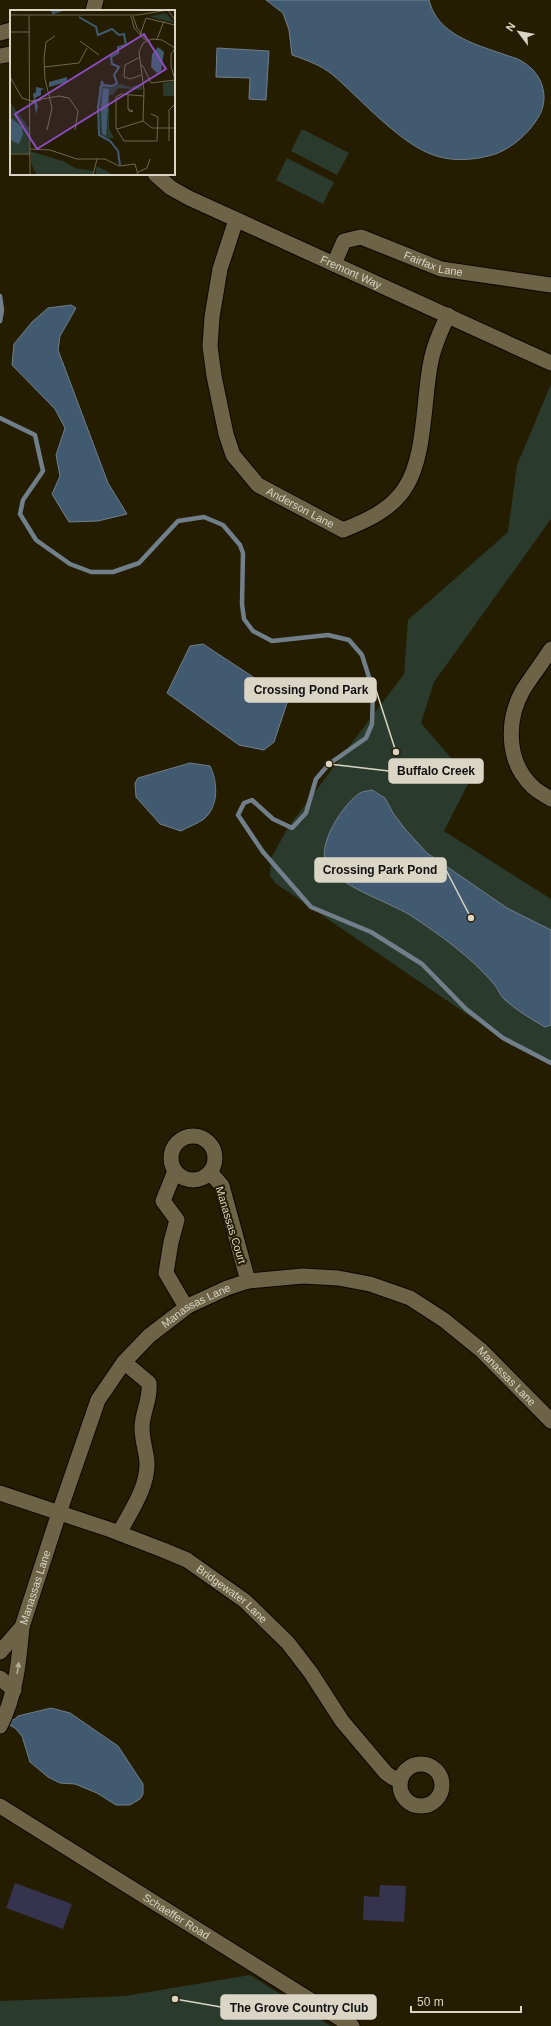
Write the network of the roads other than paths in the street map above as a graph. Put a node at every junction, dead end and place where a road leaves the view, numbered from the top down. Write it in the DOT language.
graph roads {
  1 [pos="10,30"];
  2 [pos="0,33"];
  3 [pos="10,54"];
  4 [pos="0,56"];
  5 [pos="155,175"];
  6 [pos="236,220"];
  7 [pos="334,264"];
  8 [pos="551,285"];
  9 [pos="448,315"];
  10 [pos="551,363"];
  11 [pos="551,650"];
  12 [pos="551,799"];
  13 [pos="175,1171"];
  14 [pos="210,1172"];
  15 [pos="248,1281"];
  16 [pos="186,1307"];
  17 [pos="124,1362"];
  18 [pos="551,1421"];
  19 [pos="0,1493"];
  20 [pos="58,1513"];
  21 [pos="119,1533"];
  22 [pos="22,1627"];
  23 [pos="0,1652"];
  24 [pos="0,1678"];
  25 [pos="14,1690"];
  26 [pos="0,1726"];
  27 [pos="401,1778"];
  28 [pos="0,1806"];
  29 [pos="352,2026"];
  1 -- 2 [label="street"];
  3 -- 4 [label="street"];
  5 -- 6 [label="street, Fremont Way"];
  6 -- 7 [label="street, Fremont Way"];
  6 -- 9 [label="street, Anderson Lane"];
  7 -- 8 [label="street, Fairfax Lane"];
  7 -- 9 [label="street, Fremont Way"];
  9 -- 10 [label="street, Fremont Way"];
  11 -- 12 [label="street"];
  13 -- 14 [label="street"];
  13 -- 14 [label="street"];
  13 -- 16 [label="street"];
  14 -- 15 [label="street, Manassas Court"];
  15 -- 16 [label="street, Manassas Lane"];
  15 -- 18 [label="street, Manassas Lane"];
  16 -- 17 [label="street, Manassas Lane"];
  17 -- 20 [label="street, Manassas Lane"];
  17 -- 21 [label="street"];
  19 -- 20 [label="street, Bridgewater Lane"];
  20 -- 21 [label="street, Bridgewater Lane"];
  20 -- 22 [label="street, Manassas Lane"];
  21 -- 27 [label="street, Bridgewater Lane"];
  22 -- 23 [label="street, Manassas Lane"];
  25 -- 22 [label="street, one-way"];
  24 -- 25 [label="street"];
  25 -- 26 [label="street"];
  28 -- 29 [label="street, Schaeffer Road"];
}
